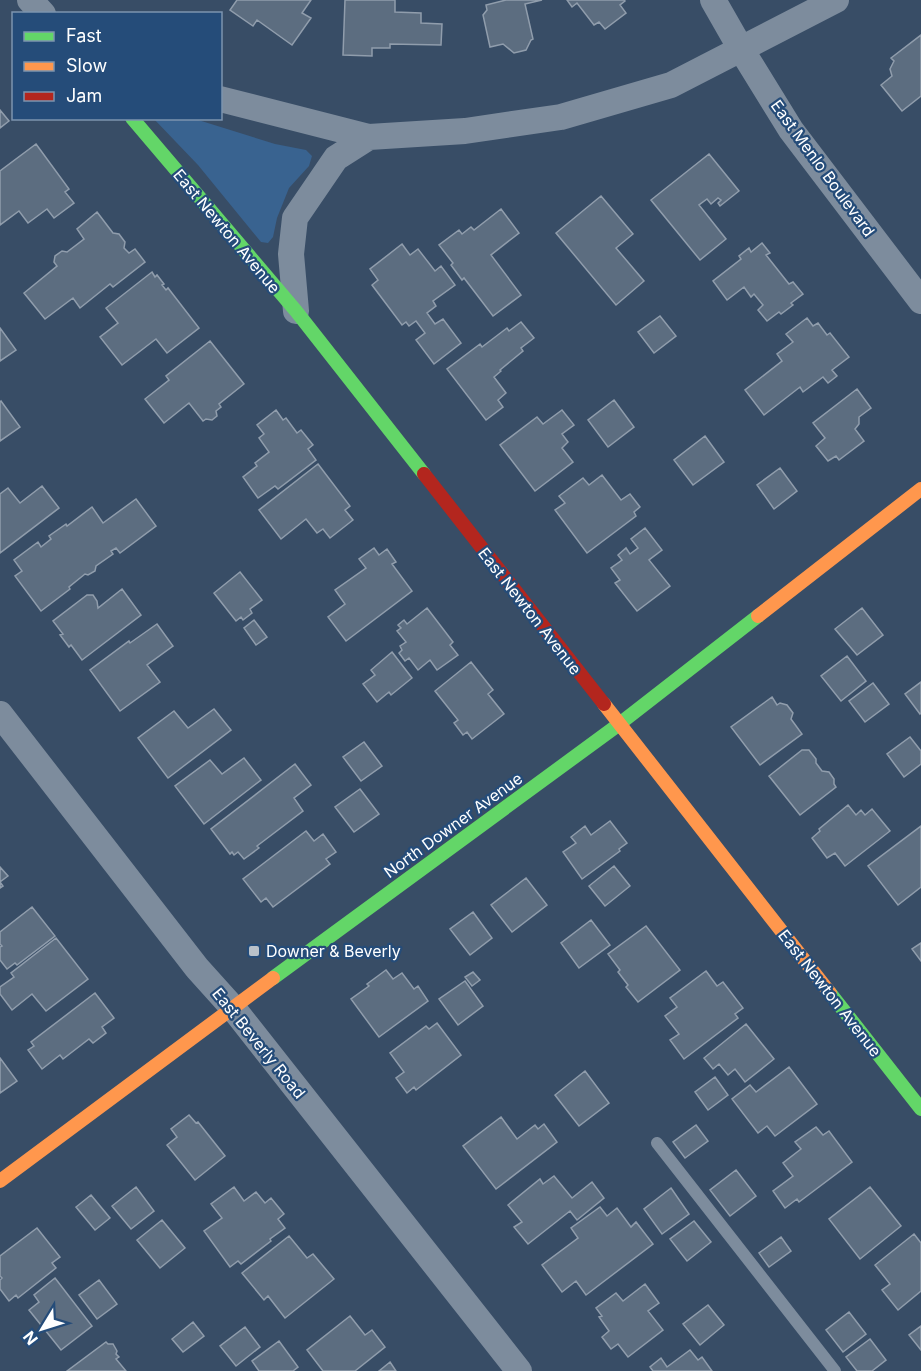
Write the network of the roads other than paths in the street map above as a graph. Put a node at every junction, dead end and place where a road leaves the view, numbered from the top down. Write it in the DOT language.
graph roads {
  1 [pos="30,0"];
  2 [pos="712,0"];
  3 [pos="836,0"];
  4 [pos="41,12"];
  5 [pos="741,49"];
  6 [pos="222,99"];
  7 [pos="134,120"];
  8 [pos="369,136"];
  9 [pos="921,301"];
  10 [pos="296,311"];
  11 [pos="921,489"];
  12 [pos="0,714"];
  13 [pos="618,724"];
  14 [pos="233,1008"];
  15 [pos="921,1109"];
  16 [pos="657,1143"];
  17 [pos="0,1181"];
  18 [pos="519,1371"];
  19 [pos="835,1371"];
  1 -- 4 [label="street"];
  2 -- 5 [label="street, East Menlo Boulevard"];
  3 -- 5 [label="street"];
  5 -- 8 [label="street"];
  5 -- 9 [label="street, East Menlo Boulevard"];
  6 -- 8 [label="street"];
  7 -- 10 [label="street, East Newton Avenue"];
  8 -- 10 [label="street"];
  10 -- 13 [label="street, East Newton Avenue"];
  11 -- 13 [label="street, North Downer Avenue"];
  12 -- 14 [label="street, East Beverly Road"];
  13 -- 14 [label="street, North Downer Avenue"];
  13 -- 15 [label="street, East Newton Avenue"];
  14 -- 17 [label="street, North Downer Avenue"];
  14 -- 18 [label="street, East Beverly Road"];
  16 -- 19 [label="lane"];
}
